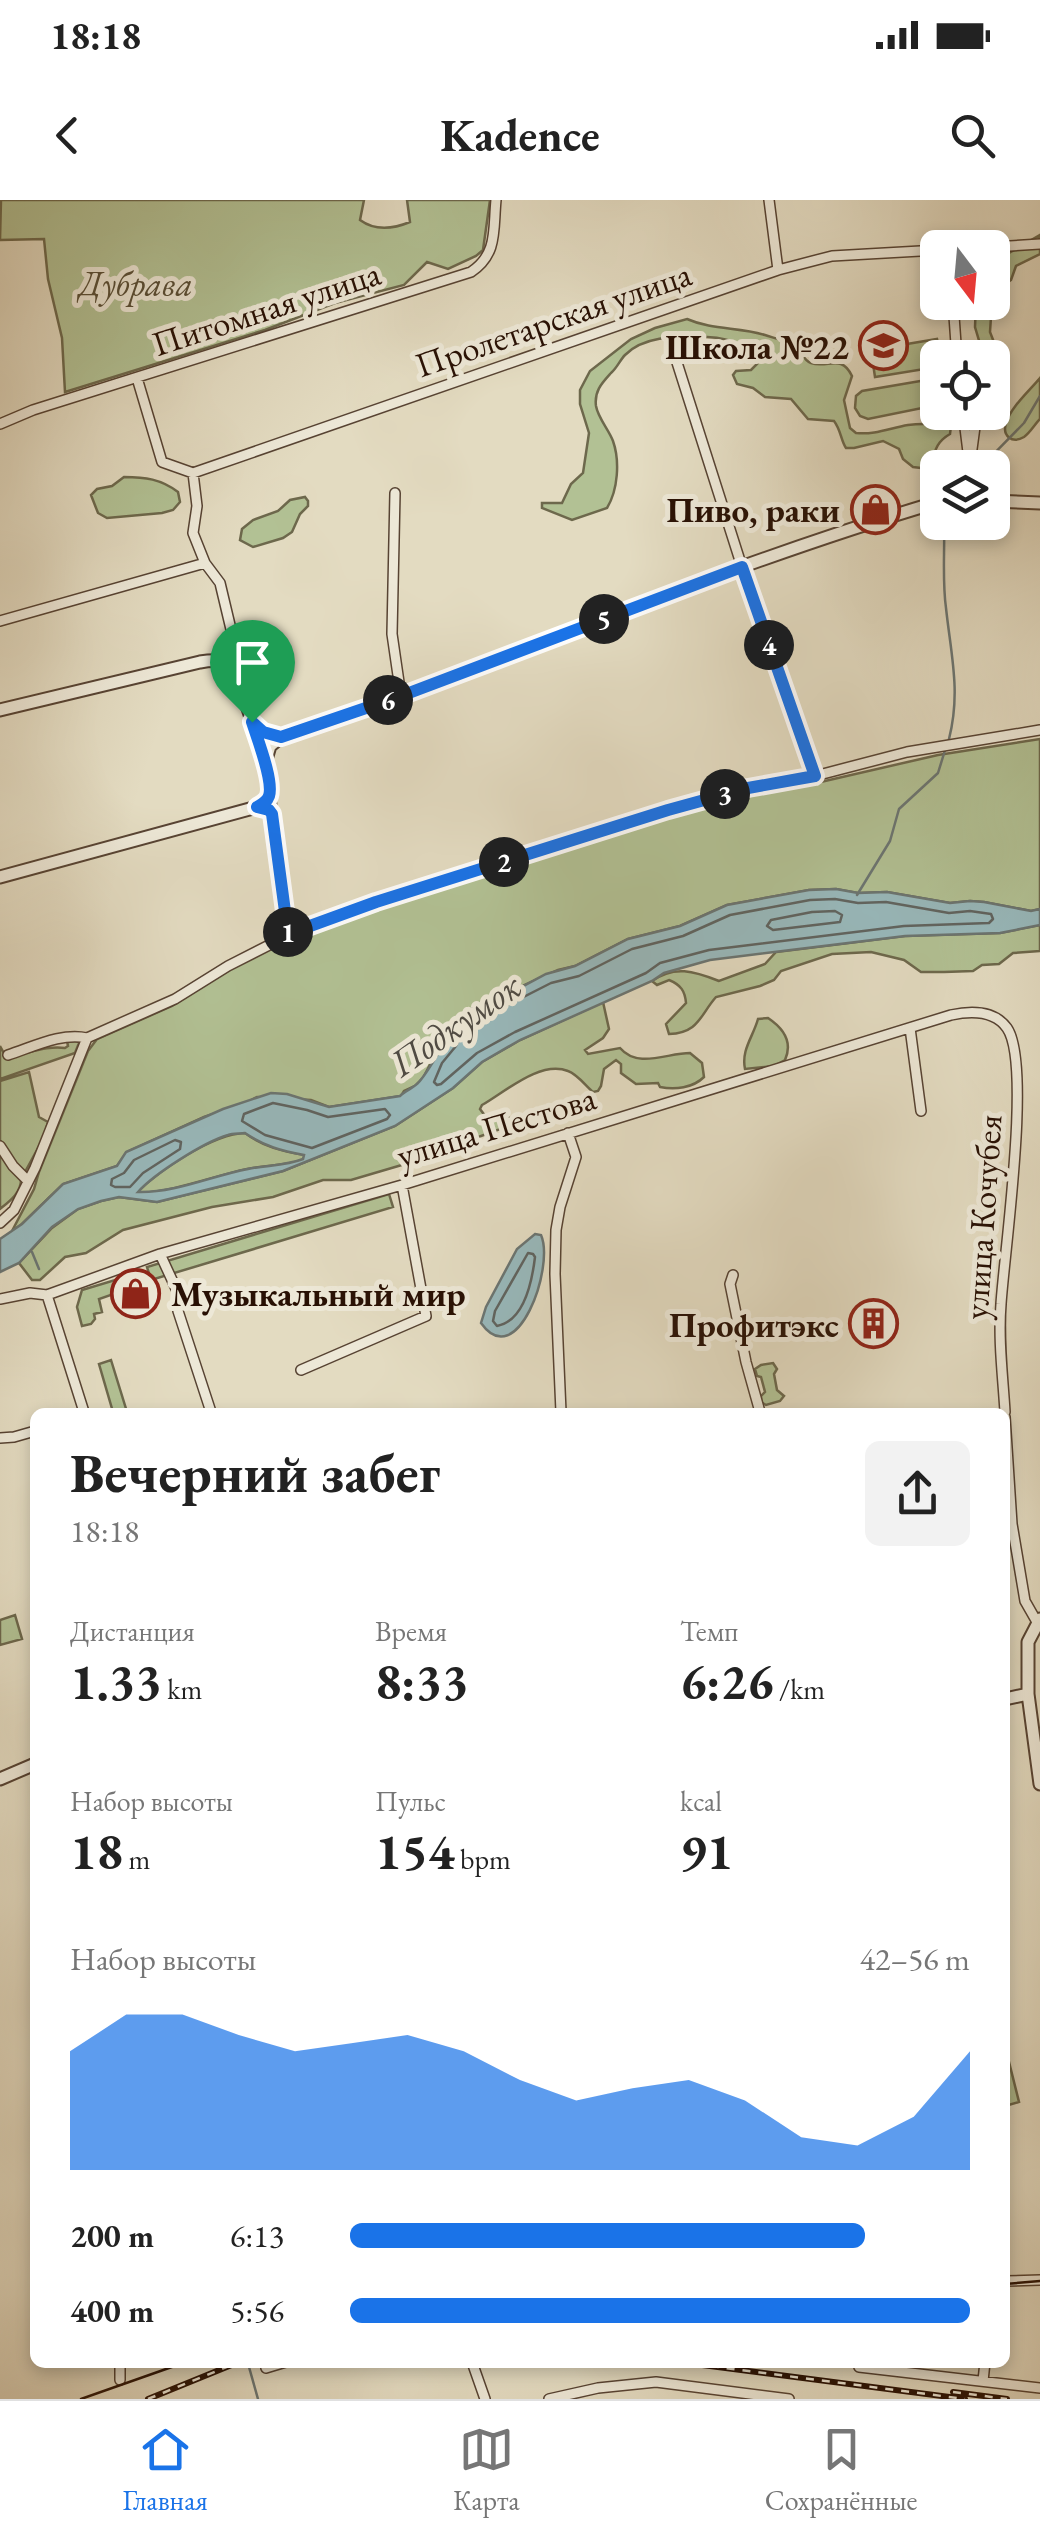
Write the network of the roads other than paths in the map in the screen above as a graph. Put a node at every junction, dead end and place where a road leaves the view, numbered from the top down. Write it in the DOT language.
graph roads {
  1 [pos="496,200"];
  2 [pos="769,200"];
  3 [pos="1040,244"];
  4 [pos="1010,246"];
  5 [pos="920,251"];
  6 [pos="778,270"];
  7 [pos="673,350"];
  8 [pos="137,378"];
  9 [pos="0,424"];
  10 [pos="193,473"];
  11 [pos="395,493"];
  12 [pos="1010,501"];
  13 [pos="1040,503"];
  14 [pos="920,508"];
  15 [pos="205,563"];
  16 [pos="742,567"];
  17 [pos="0,620"];
  18 [pos="226,662"];
  19 [pos="401,696"];
  20 [pos="0,710"];
  21 [pos="252,722"];
  22 [pos="1040,730"];
  23 [pos="281,737"];
  24 [pos="265,763"];
  25 [pos="815,776"];
  26 [pos="270,793"];
  27 [pos="257,807"];
  28 [pos="272,814"];
  29 [pos="0,877"];
  30 [pos="288,934"];
  31 [pos="1006,1026"];
  32 [pos="910,1028"];
  33 [pos="88,1038"];
  34 [pos="8,1055"];
  35 [pos="921,1111"];
  36 [pos="568,1133"];
  37 [pos="0,1146"];
  38 [pos="28,1182"];
  39 [pos="402,1184"];
  40 [pos="0,1223"];
  41 [pos="160,1254"];
  42 [pos="733,1275"];
  43 [pos="47,1295"];
  44 [pos="0,1298"];
  45 [pos="301,1370"];
  46 [pos="83,1408"];
  47 [pos="210,1408"];
  48 [pos="561,1408"];
  49 [pos="759,1408"];
  50 [pos="1005,1408"];
  51 [pos="30,1432"];
  52 [pos="0,1438"];
  53 [pos="1010,1493"];
  54 [pos="1039,1621"];
  55 [pos="1028,1694"];
  56 [pos="1010,1698"];
  57 [pos="30,1766"];
  58 [pos="0,1779"];
  59 [pos="1040,1784"];
  60 [pos="1040,2280"];
  61 [pos="1010,2282"];
  62 [pos="120,2368"];
  63 [pos="474,2368"];
  64 [pos="869,2368"];
  65 [pos="984,2368"];
  66 [pos="120,2380"];
  67 [pos="983,2380"];
  68 [pos="1040,2388"];
  69 [pos="485,2399"];
  70 [pos="549,2399"];
  71 [pos="789,2399"];
  1 -- 8 [label="street, Питомная улица"];
  2 -- 6 [label="street"];
  3 -- 4 [label="street"];
  5 -- 6 [label="street, Пролетарская улица"];
  6 -- 10 [label="street, Пролетарская улица"];
  7 -- 16 [label="street"];
  8 -- 9 [label="street, Питомная улица"];
  8 -- 10 [label="street"];
  10 -- 15 [label="street"];
  11 -- 19 [label="street"];
  12 -- 13 [label="street"];
  14 -- 16 [label="street"];
  15 -- 17 [label="street"];
  15 -- 18 [label="street"];
  16 -- 19 [label="street"];
  16 -- 25 [label="street"];
  18 -- 20 [label="street"];
  18 -- 21 [label="street"];
  19 -- 23 [label="street"];
  21 -- 23 [label="street"];
  21 -- 24 [label="street"];
  22 -- 25 [label="street"];
  23 -- 24 [label="street"];
  24 -- 26 [label="street"];
  25 -- 30 [label="street"];
  26 -- 27 [label="street"];
  26 -- 28 [label="street"];
  27 -- 28 [label="street"];
  27 -- 29 [label="street"];
  28 -- 30 [label="street"];
  30 -- 33 [label="street"];
  31 -- 32 [label="street, улица Пестова"];
  31 -- 50 [label="street, улица Кочубея"];
  32 -- 35 [label="street"];
  32 -- 36 [label="street, улица Пестова"];
  33 -- 34 [label="street"];
  33 -- 38 [label="street"];
  36 -- 39 [label="street, улица Пестова"];
  36 -- 48 [label="street"];
  37 -- 38 [label="street"];
  38 -- 40 [label="street"];
  39 -- 41 [label="street, улица Пестова"];
  39 -- 45 [label="street"];
  41 -- 43 [label="street, улица Пестова"];
  41 -- 47 [label="street"];
  42 -- 49 [label="street"];
  43 -- 44 [label="street, улица Пестова"];
  43 -- 46 [label="street"];
  51 -- 52 [label="street"];
  53 -- 54 [label="street, улица Кочубея"];
  54 -- 55 [label="street"];
  55 -- 56 [label="street"];
  55 -- 59 [label="street"];
  57 -- 58 [label="street"];
  60 -- 61 [label="street"];
  62 -- 66 [label="street"];
  63 -- 69 [label="street"];
  64 -- 67 [label="street"];
  65 -- 67 [label="street"];
  67 -- 68 [label="street"];
  70 -- 71 [label="street"];
}
